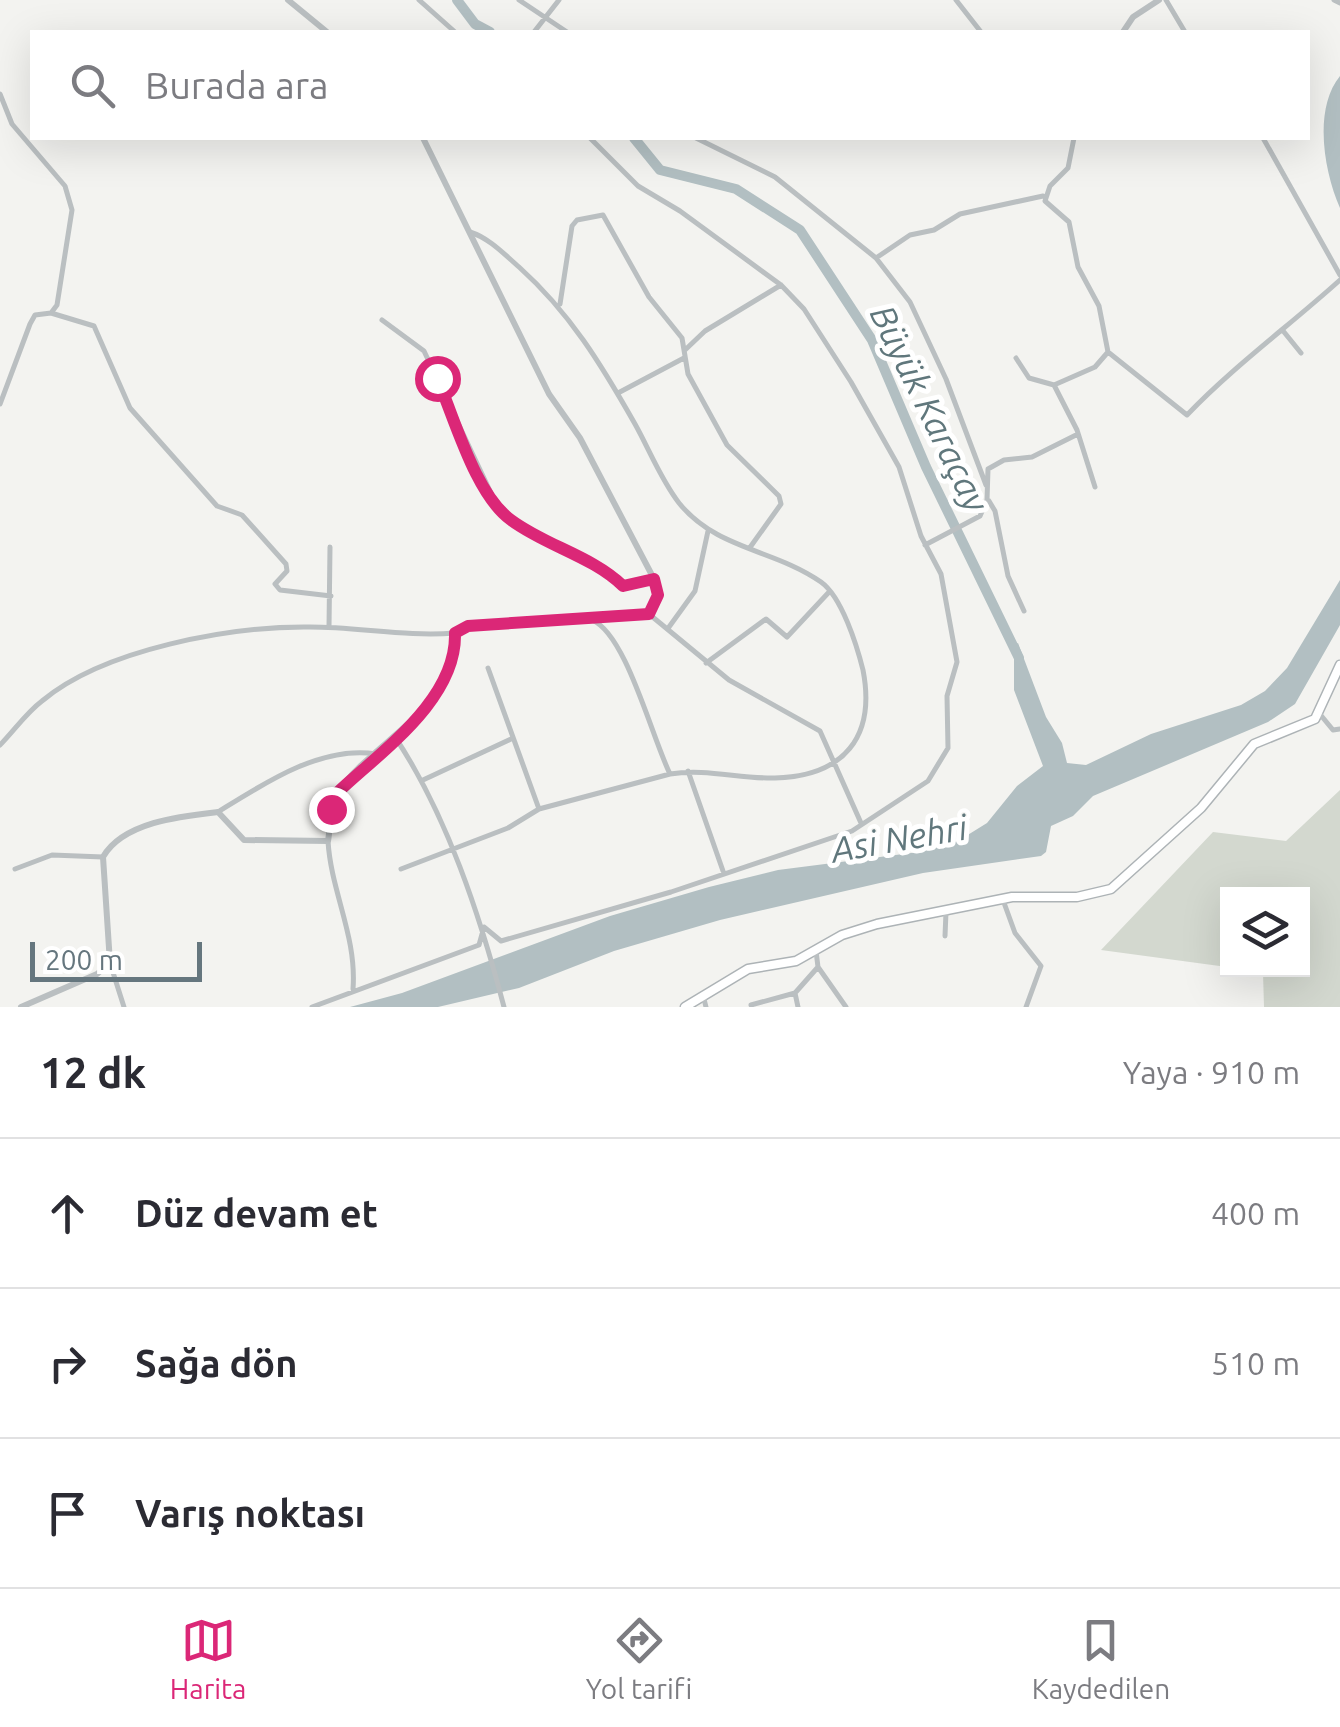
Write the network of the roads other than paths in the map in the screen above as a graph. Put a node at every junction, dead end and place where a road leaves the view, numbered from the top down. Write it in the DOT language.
graph roads {
  1 [pos="288,0"];
  2 [pos="419,0"];
  3 [pos="518,0"];
  4 [pos="559,0"];
  5 [pos="956,0"];
  6 [pos="1163,0"];
  7 [pos="546,20"];
  8 [pos="326,30"];
  9 [pos="452,30"];
  10 [pos="536,30"];
  11 [pos="564,30"];
  12 [pos="979,30"];
  13 [pos="1124,30"];
  14 [pos="1184,30"];
  15 [pos="0,94"];
  16 [pos="424,140"];
  17 [pos="592,140"];
  18 [pos="700,140"];
  19 [pos="1074,140"];
  20 [pos="1264,140"];
  21 [pos="1045,195"];
  22 [pos="466,231"];
  23 [pos="876,258"];
  24 [pos="1340,277"];
  25 [pos="781,284"];
  26 [pos="560,304"];
  27 [pos="51,313"];
  28 [pos="382,320"];
  29 [pos="1284,332"];
  30 [pos="1108,352"];
  31 [pos="1301,353"];
  32 [pos="684,354"];
  33 [pos="1016,358"];
  34 [pos="1054,385"];
  35 [pos="618,393"];
  36 [pos="0,404"];
  37 [pos="1078,434"];
  38 [pos="986,486"];
  39 [pos="1095,487"];
  40 [pos="987,499"];
  41 [pos="708,532"];
  42 [pos="926,544"];
  43 [pos="750,546"];
  44 [pos="330,547"];
  45 [pos="654,579"];
  46 [pos="830,591"];
  47 [pos="330,596"];
  48 [pos="1024,611"];
  49 [pos="649,614"];
  50 [pos="590,619"];
  51 [pos="329,627"];
  52 [pos="669,627"];
  53 [pos="455,633"];
  54 [pos="706,663"];
  55 [pos="1340,666"];
  56 [pos="488,668"];
  57 [pos="1319,712"];
  58 [pos="1340,729"];
  59 [pos="395,736"];
  60 [pos="511,740"];
  61 [pos="0,745"];
  62 [pos="376,754"];
  63 [pos="834,765"];
  64 [pos="688,771"];
  65 [pos="670,774"];
  66 [pos="424,780"];
  67 [pos="538,809"];
  68 [pos="218,812"];
  69 [pos="861,823"];
  70 [pos="328,840"];
  71 [pos="450,850"];
  72 [pos="103,857"];
  73 [pos="15,869"];
  74 [pos="401,869"];
  75 [pos="723,871"];
  76 [pos="1003,900"];
  77 [pos="946,909"];
  78 [pos="484,927"];
  79 [pos="945,936"];
  80 [pos="816,951"];
  81 [pos="110,963"];
  82 [pos="818,967"];
  83 [pos="354,988"];
  84 [pos="795,993"];
  85 [pos="703,996"];
  86 [pos="751,1004"];
  87 [pos="504,1006"];
  88 [pos="21,1007"];
  89 [pos="124,1007"];
  90 [pos="312,1007"];
  91 [pos="685,1007"];
  92 [pos="706,1007"];
  93 [pos="798,1007"];
  94 [pos="846,1007"];
  95 [pos="1026,1007"];
  1 -- 8 [label="street"];
  2 -- 9 [label="street"];
  3 -- 7 [label="street"];
  4 -- 7 [label="street"];
  5 -- 12 [label="street"];
  6 -- 13 [label="street"];
  6 -- 14 [label="street"];
  7 -- 10 [label="street"];
  7 -- 11 [label="street"];
  15 -- 27 [label="street"];
  16 -- 22 [label="street"];
  17 -- 25 [label="street"];
  18 -- 23 [label="street"];
  19 -- 21 [label="street"];
  20 -- 24 [label="street"];
  21 -- 23 [label="street"];
  21 -- 30 [label="street"];
  22 -- 26 [label="street"];
  22 -- 45 [label="street"];
  23 -- 38 [label="street"];
  24 -- 29 [label="street"];
  25 -- 32 [label="street"];
  25 -- 42 [label="street"];
  26 -- 32 [label="street"];
  26 -- 35 [label="street"];
  27 -- 36 [label="street"];
  27 -- 47 [label="street"];
  28 -- 45 [label="street"];
  29 -- 30 [label="street"];
  29 -- 31 [label="street"];
  30 -- 34 [label="street"];
  32 -- 35 [label="street"];
  32 -- 43 [label="street"];
  33 -- 34 [label="street"];
  34 -- 37 [label="street"];
  35 -- 41 [label="street"];
  37 -- 38 [label="street"];
  37 -- 39 [label="street"];
  38 -- 40 [label="street"];
  40 -- 42 [label="street"];
  40 -- 48 [label="street"];
  41 -- 43 [label="street"];
  41 -- 52 [label="street"];
  42 -- 69 [label="street"];
  43 -- 46 [label="street"];
  44 -- 47 [label="street"];
  45 -- 49 [label="street"];
  46 -- 54 [label="street"];
  46 -- 63 [label="street"];
  47 -- 51 [label="street"];
  49 -- 50 [label="street"];
  49 -- 52 [label="street"];
  50 -- 53 [label="street"];
  50 -- 65 [label="street"];
  51 -- 53 [label="street"];
  51 -- 61 [label="street"];
  52 -- 54 [label="street"];
  53 -- 59 [label="street"];
  54 -- 63 [label="street"];
  55 -- 57 [label="main road"];
  56 -- 60 [label="street"];
  57 -- 58 [label="street"];
  57 -- 76 [label="main road"];
  59 -- 62 [label="street"];
  59 -- 66 [label="street"];
  60 -- 66 [label="street"];
  60 -- 67 [label="street"];
  62 -- 68 [label="street"];
  62 -- 70 [label="street"];
  63 -- 64 [label="street"];
  63 -- 69 [label="street"];
  64 -- 65 [label="street"];
  64 -- 75 [label="street"];
  65 -- 67 [label="street"];
  66 -- 71 [label="street"];
  67 -- 71 [label="street"];
  68 -- 70 [label="street"];
  68 -- 72 [label="street"];
  69 -- 75 [label="street"];
  70 -- 83 [label="street"];
  71 -- 74 [label="street"];
  71 -- 78 [label="street"];
  72 -- 73 [label="street"];
  72 -- 81 [label="street"];
  75 -- 78 [label="street"];
  76 -- 77 [label="main road"];
  76 -- 95 [label="street"];
  77 -- 79 [label="street"];
  77 -- 80 [label="main road"];
  78 -- 83 [label="street"];
  78 -- 87 [label="street"];
  80 -- 82 [label="street"];
  80 -- 85 [label="main road"];
  81 -- 88 [label="street"];
  81 -- 89 [label="street"];
  82 -- 84 [label="street"];
  82 -- 94 [label="street"];
  83 -- 90 [label="street"];
  84 -- 86 [label="street"];
  84 -- 93 [label="street"];
  85 -- 91 [label="main road"];
  85 -- 92 [label="street"];
}
